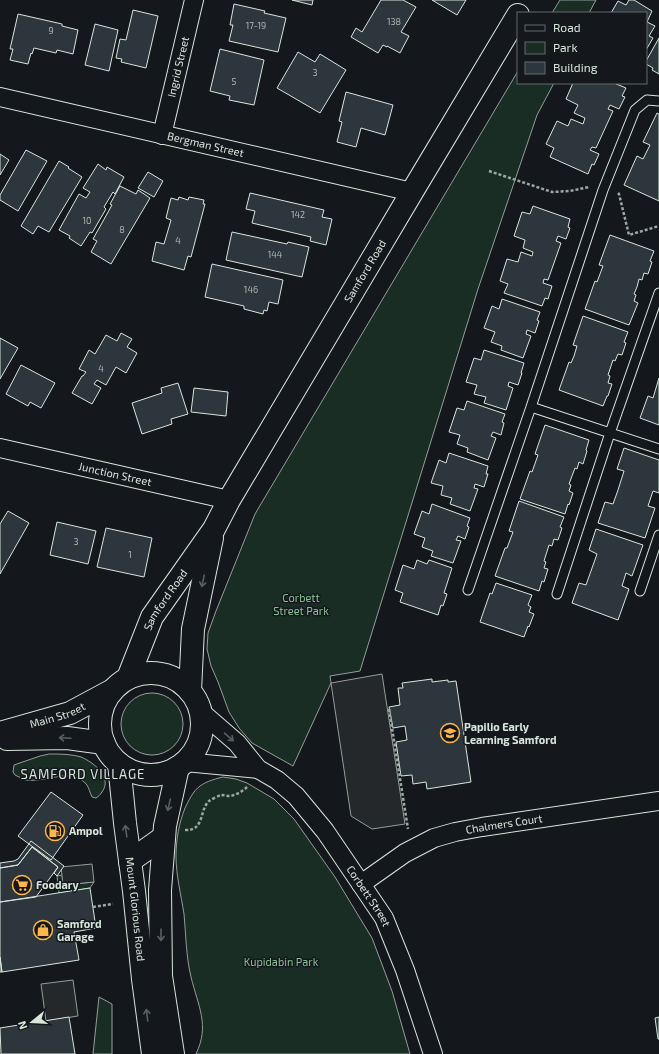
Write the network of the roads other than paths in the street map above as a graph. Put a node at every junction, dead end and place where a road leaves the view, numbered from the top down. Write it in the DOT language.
graph roads {
  1 [pos="194,0"];
  2 [pos="527,0"];
  3 [pos="520,12"];
  4 [pos="517,17"];
  5 [pos="0,97"];
  6 [pos="659,100"];
  7 [pos="162,134"];
  8 [pos="412,192"];
  9 [pos="659,293"];
  10 [pos="530,407"];
  11 [pos="610,433"];
  12 [pos="0,448"];
  13 [pos="659,449"];
  14 [pos="230,500"];
  15 [pos="214,529"];
  16 [pos="659,535"];
  17 [pos="468,590"];
  18 [pos="640,591"];
  19 [pos="557,594"];
  20 [pos="128,678"];
  21 [pos="111,691"];
  22 [pos="190,691"];
  23 [pos="200,711"];
  24 [pos="0,733"];
  25 [pos="0,739"];
  26 [pos="104,743"];
  27 [pos="119,764"];
  28 [pos="181,765"];
  29 [pos="254,776"];
  30 [pos="659,801"];
  31 [pos="174,833"];
  32 [pos="130,861"];
  33 [pos="361,884"];
  34 [pos="153,1054"];
  35 [pos="173,1054"];
  36 [pos="433,1054"];
  1 -- 7 [label="street, Ingrid Street"];
  2 -- 3 [label="main road, Samford Road"];
  4 -- 8 [label="main road, Samford Road"];
  5 -- 7 [label="street, Bergman Street"];
  6 -- 10 [label="lane"];
  7 -- 8 [label="street, Bergman Street"];
  8 -- 14 [label="main road, Samford Road"];
  9 -- 11 [label="lane"];
  10 -- 11 [label="lane"];
  10 -- 17 [label="lane"];
  11 -- 13 [label="lane"];
  11 -- 19 [label="lane"];
  12 -- 14 [label="street, Junction Street"];
  14 -- 15 [label="main road, Samford Road"];
  15 -- 20 [label="main road, Samford Road"];
  15 -- 22 [label="main road, Samford Road, one-way"];
  16 -- 18 [label="lane"];
  20 -- 21 [label="main road"];
  20 -- 22 [label="main road"];
  21 -- 24 [label="main road, Main Street"];
  21 -- 26 [label="main road"];
  22 -- 23 [label="main road"];
  23 -- 28 [label="main road"];
  23 -- 29 [label="street, Corbett Street, one-way"];
  26 -- 25 [label="main road, Main Street, one-way"];
  26 -- 27 [label="main road"];
  27 -- 28 [label="main road"];
  32 -- 27 [label="main road, Mount Glorious Road, one-way"];
  28 -- 29 [label="street, Corbett Street"];
  28 -- 31 [label="main road, Mount Glorious Road, one-way"];
  29 -- 33 [label="street, Corbett Street"];
  30 -- 33 [label="street, Chalmers Court"];
  31 -- 32 [label="main road"];
  31 -- 35 [label="main road, Mount Glorious Road, one-way"];
  34 -- 32 [label="main road, Mount Glorious Road, one-way"];
  33 -- 36 [label="street, Corbett Street"];
}
